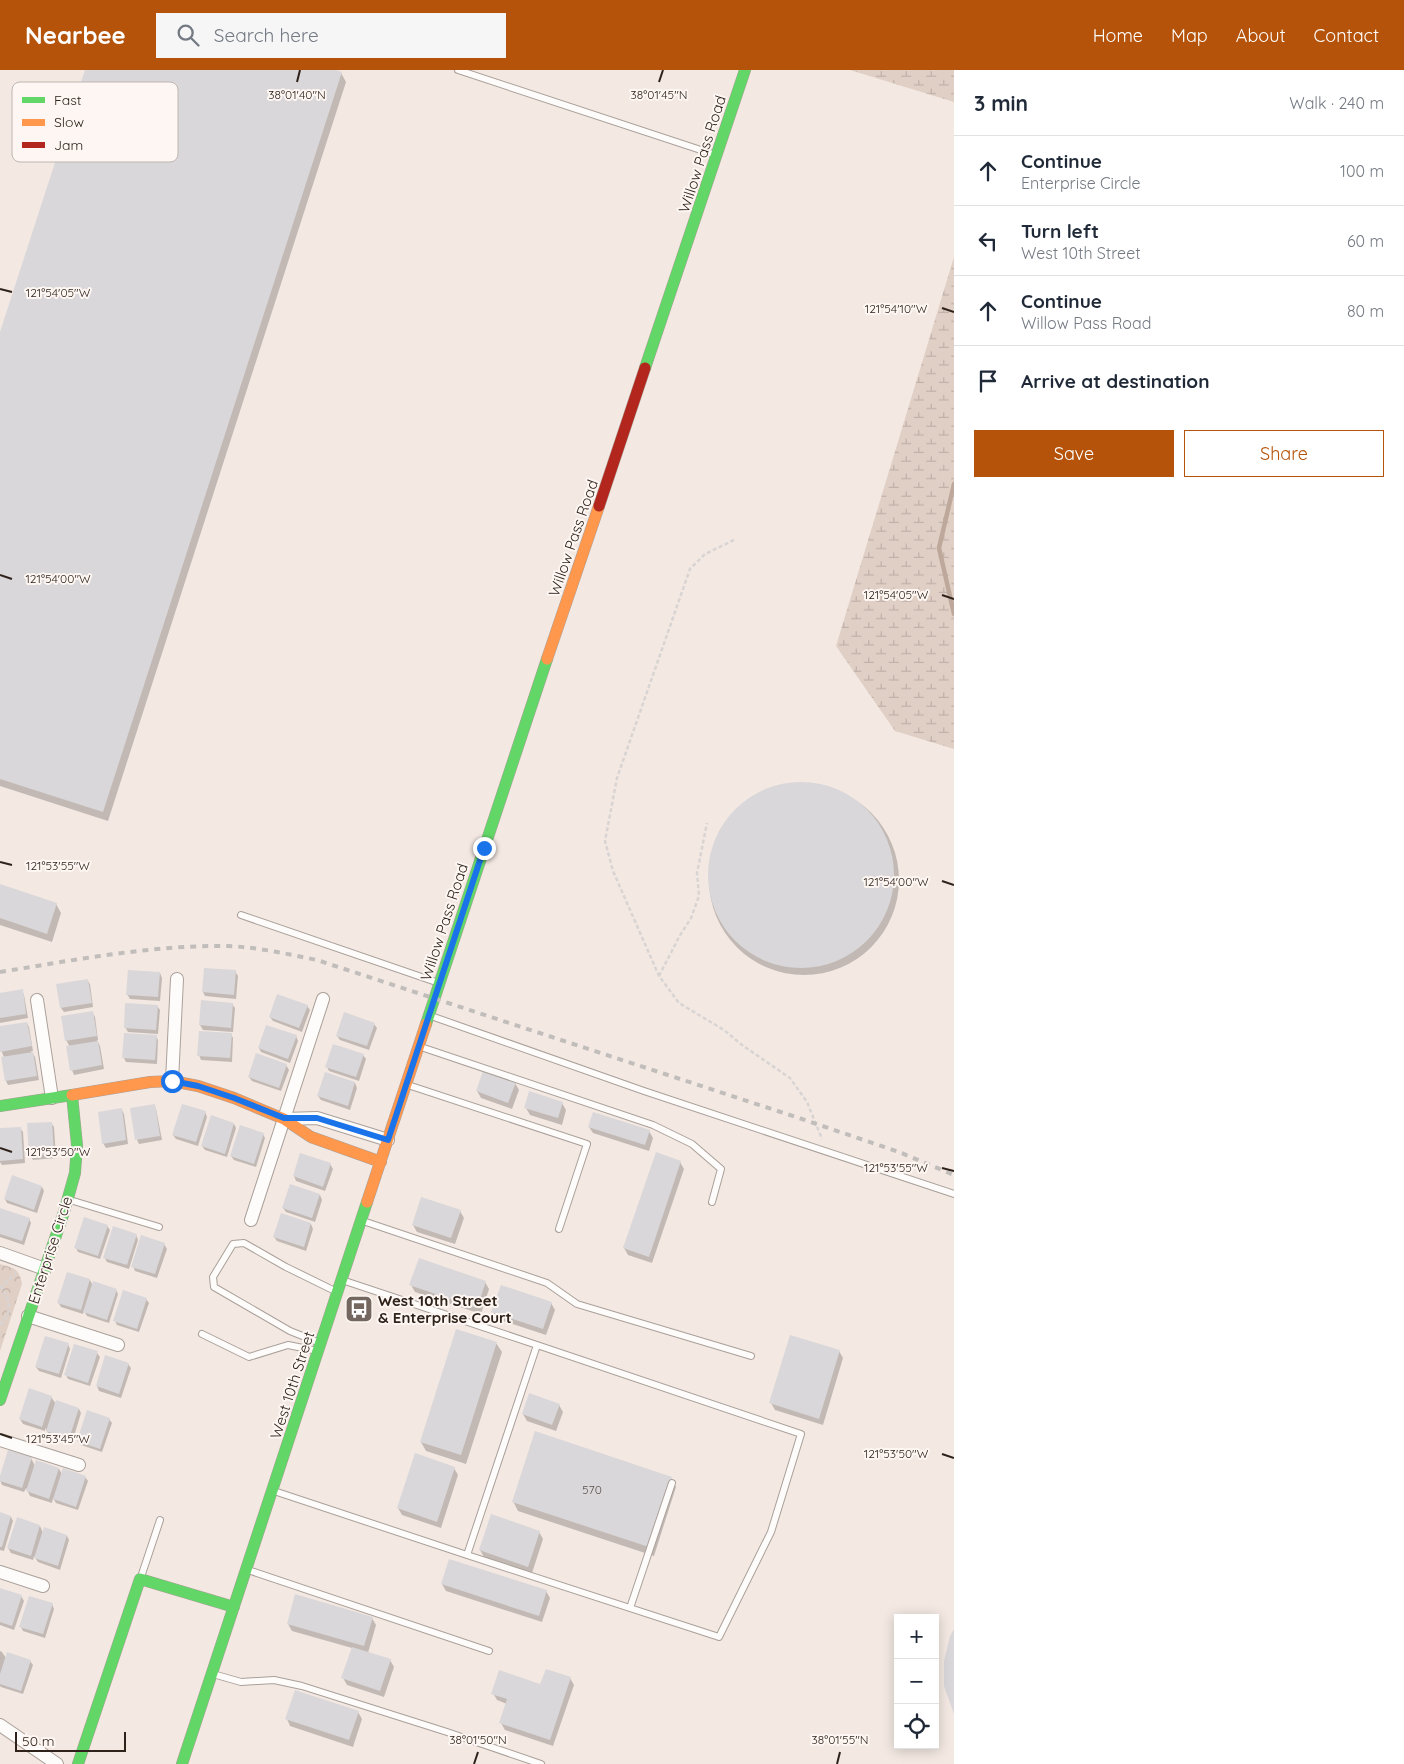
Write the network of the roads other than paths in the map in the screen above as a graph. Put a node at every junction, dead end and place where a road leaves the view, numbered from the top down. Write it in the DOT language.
graph roads {
  1 [pos="458,70"];
  2 [pos="745,70"];
  3 [pos="717,155"];
  4 [pos="241,916"];
  5 [pos="177,979"];
  6 [pos="440,983"];
  7 [pos="323,999"];
  8 [pos="37,1000"];
  9 [pos="430,1015"];
  10 [pos="419,1046"];
  11 [pos="172,1081"];
  12 [pos="407,1084"];
  13 [pos="72,1095"];
  14 [pos="52,1098"];
  15 [pos="0,1106"];
  16 [pos="284,1118"];
  17 [pos="388,1140"];
  18 [pos="381,1162"];
  19 [pos="954,1194"];
  20 [pos="68,1199"];
  21 [pos="712,1202"];
  22 [pos="251,1220"];
  23 [pos="362,1220"];
  24 [pos="159,1227"];
  25 [pos="559,1229"];
  26 [pos="0,1253"];
  27 [pos="45,1268"];
  28 [pos="342,1280"];
  29 [pos="338,1293"];
  30 [pos="28,1316"];
  31 [pos="202,1334"];
  32 [pos="118,1345"];
  33 [pos="537,1345"];
  34 [pos="320,1348"];
  35 [pos="751,1356"];
  36 [pos="4,1376"];
  37 [pos="0,1400"];
  38 [pos="0,1440"];
  39 [pos="79,1465"];
  40 [pos="672,1483"];
  41 [pos="272,1491"];
  42 [pos="160,1520"];
  43 [pos="467,1555"];
  44 [pos="246,1570"];
  45 [pos="0,1572"];
  46 [pos="140,1579"];
  47 [pos="43,1586"];
  48 [pos="234,1607"];
  49 [pos="630,1608"];
  50 [pos="489,1652"];
  51 [pos="212,1674"];
  52 [pos="0,1725"];
  53 [pos="58,1764"];
  54 [pos="78,1764"];
  55 [pos="182,1764"];
  56 [pos="541,1764"];
  1 -- 3 [label="lane"];
  2 -- 3 [label="main road, Willow Pass Road"];
  3 -- 6 [label="main road, Willow Pass Road"];
  4 -- 6 [label="lane"];
  5 -- 11 [label="street"];
  6 -- 9 [label="main road, Willow Pass Road"];
  7 -- 16 [label="street"];
  8 -- 14 [label="street"];
  9 -- 10 [label="main road, West 10th Street"];
  9 -- 19 [label="lane"];
  10 -- 12 [label="main road, West 10th Street"];
  10 -- 21 [label="lane"];
  11 -- 13 [label="main road"];
  11 -- 16 [label="main road"];
  12 -- 17 [label="main road, West 10th Street"];
  12 -- 25 [label="lane"];
  13 -- 14 [label="main road"];
  13 -- 20 [label="main road, Enterprise Circle"];
  14 -- 15 [label="main road"];
  16 -- 17 [label="street"];
  16 -- 18 [label="main road"];
  16 -- 22 [label="street"];
  17 -- 18 [label="main road, West 10th Street"];
  18 -- 23 [label="main road, West 10th Street"];
  20 -- 24 [label="lane"];
  20 -- 27 [label="main road, Enterprise Circle"];
  23 -- 28 [label="main road, West 10th Street"];
  23 -- 35 [label="lane"];
  26 -- 27 [label="street"];
  27 -- 30 [label="main road, Enterprise Circle"];
  28 -- 29 [label="main road, West 10th Street"];
  28 -- 33 [label="lane"];
  29 -- 34 [label="main road, West 10th Street"];
  29 -- 34 [label="lane"];
  30 -- 32 [label="street"];
  30 -- 36 [label="main road, Enterprise Circle"];
  31 -- 34 [label="lane"];
  33 -- 43 [label="lane"];
  33 -- 49 [label="lane"];
  34 -- 41 [label="main road, West 10th Street"];
  36 -- 37 [label="main road, Enterprise Circle"];
  38 -- 39 [label="street"];
  40 -- 49 [label="lane"];
  41 -- 43 [label="lane"];
  41 -- 44 [label="main road, West 10th Street"];
  42 -- 46 [label="lane"];
  43 -- 49 [label="lane"];
  44 -- 48 [label="main road, West 10th Street"];
  44 -- 50 [label="lane"];
  45 -- 47 [label="street"];
  46 -- 48 [label="main road"];
  46 -- 54 [label="main road"];
  48 -- 51 [label="main road, West 10th Street"];
  51 -- 55 [label="main road, West 10th Street"];
  51 -- 56 [label="lane"];
  52 -- 53 [label="street"];
}
